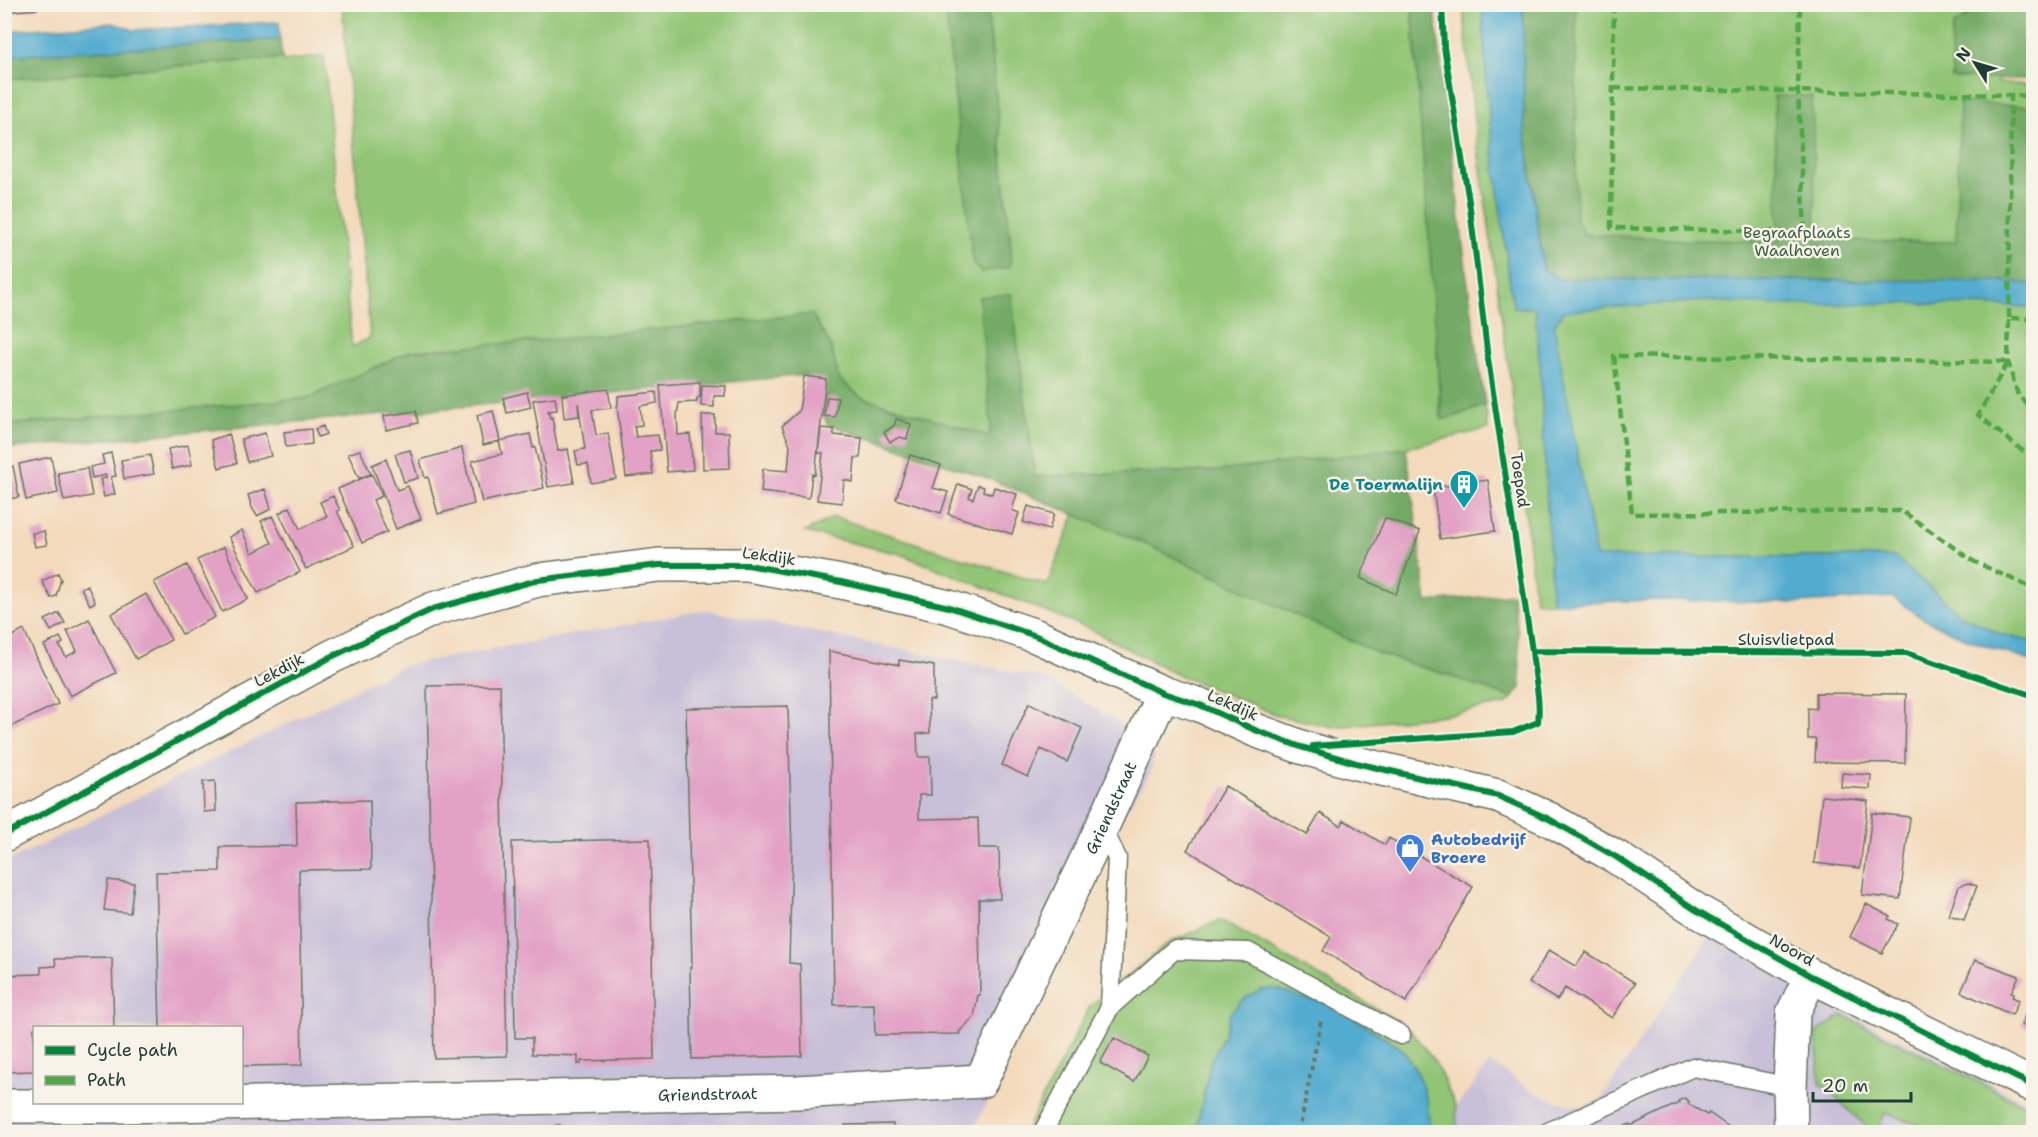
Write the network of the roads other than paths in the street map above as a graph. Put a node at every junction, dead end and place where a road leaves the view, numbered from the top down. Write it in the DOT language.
graph roads {
  1 [pos="1163,693"];
  2 [pos="1549,819"];
  3 [pos="1102,827"];
  4 [pos="4,835"];
  5 [pos="1811,976"];
  6 [pos="1110,1007"];
  7 [pos="1401,1035"];
  8 [pos="2034,1086"];
  9 [pos="1790,1087"];
  10 [pos="243,1103"];
  11 [pos="216,1104"];
  12 [pos="4,1106"];
  13 [pos="1043,1132"];
  14 [pos="1548,1132"];
  15 [pos="1791,1132"];
  1 -- 2 [label="street, Lekdijk"];
  1 -- 3 [label="street, Griendstraat"];
  1 -- 4 [label="street, Lekdijk"];
  2 -- 5 [label="street, Noord"];
  3 -- 6 [label="lane"];
  3 -- 10 [label="street, Griendstraat"];
  5 -- 8 [label="street, Noord"];
  5 -- 9 [label="street, Noord"];
  6 -- 7 [label="lane"];
  6 -- 13 [label="lane"];
  9 -- 14 [label="lane"];
  9 -- 15 [label="street, Noord"];
  11 -- 12 [label="street, Griendstraat"];
}
